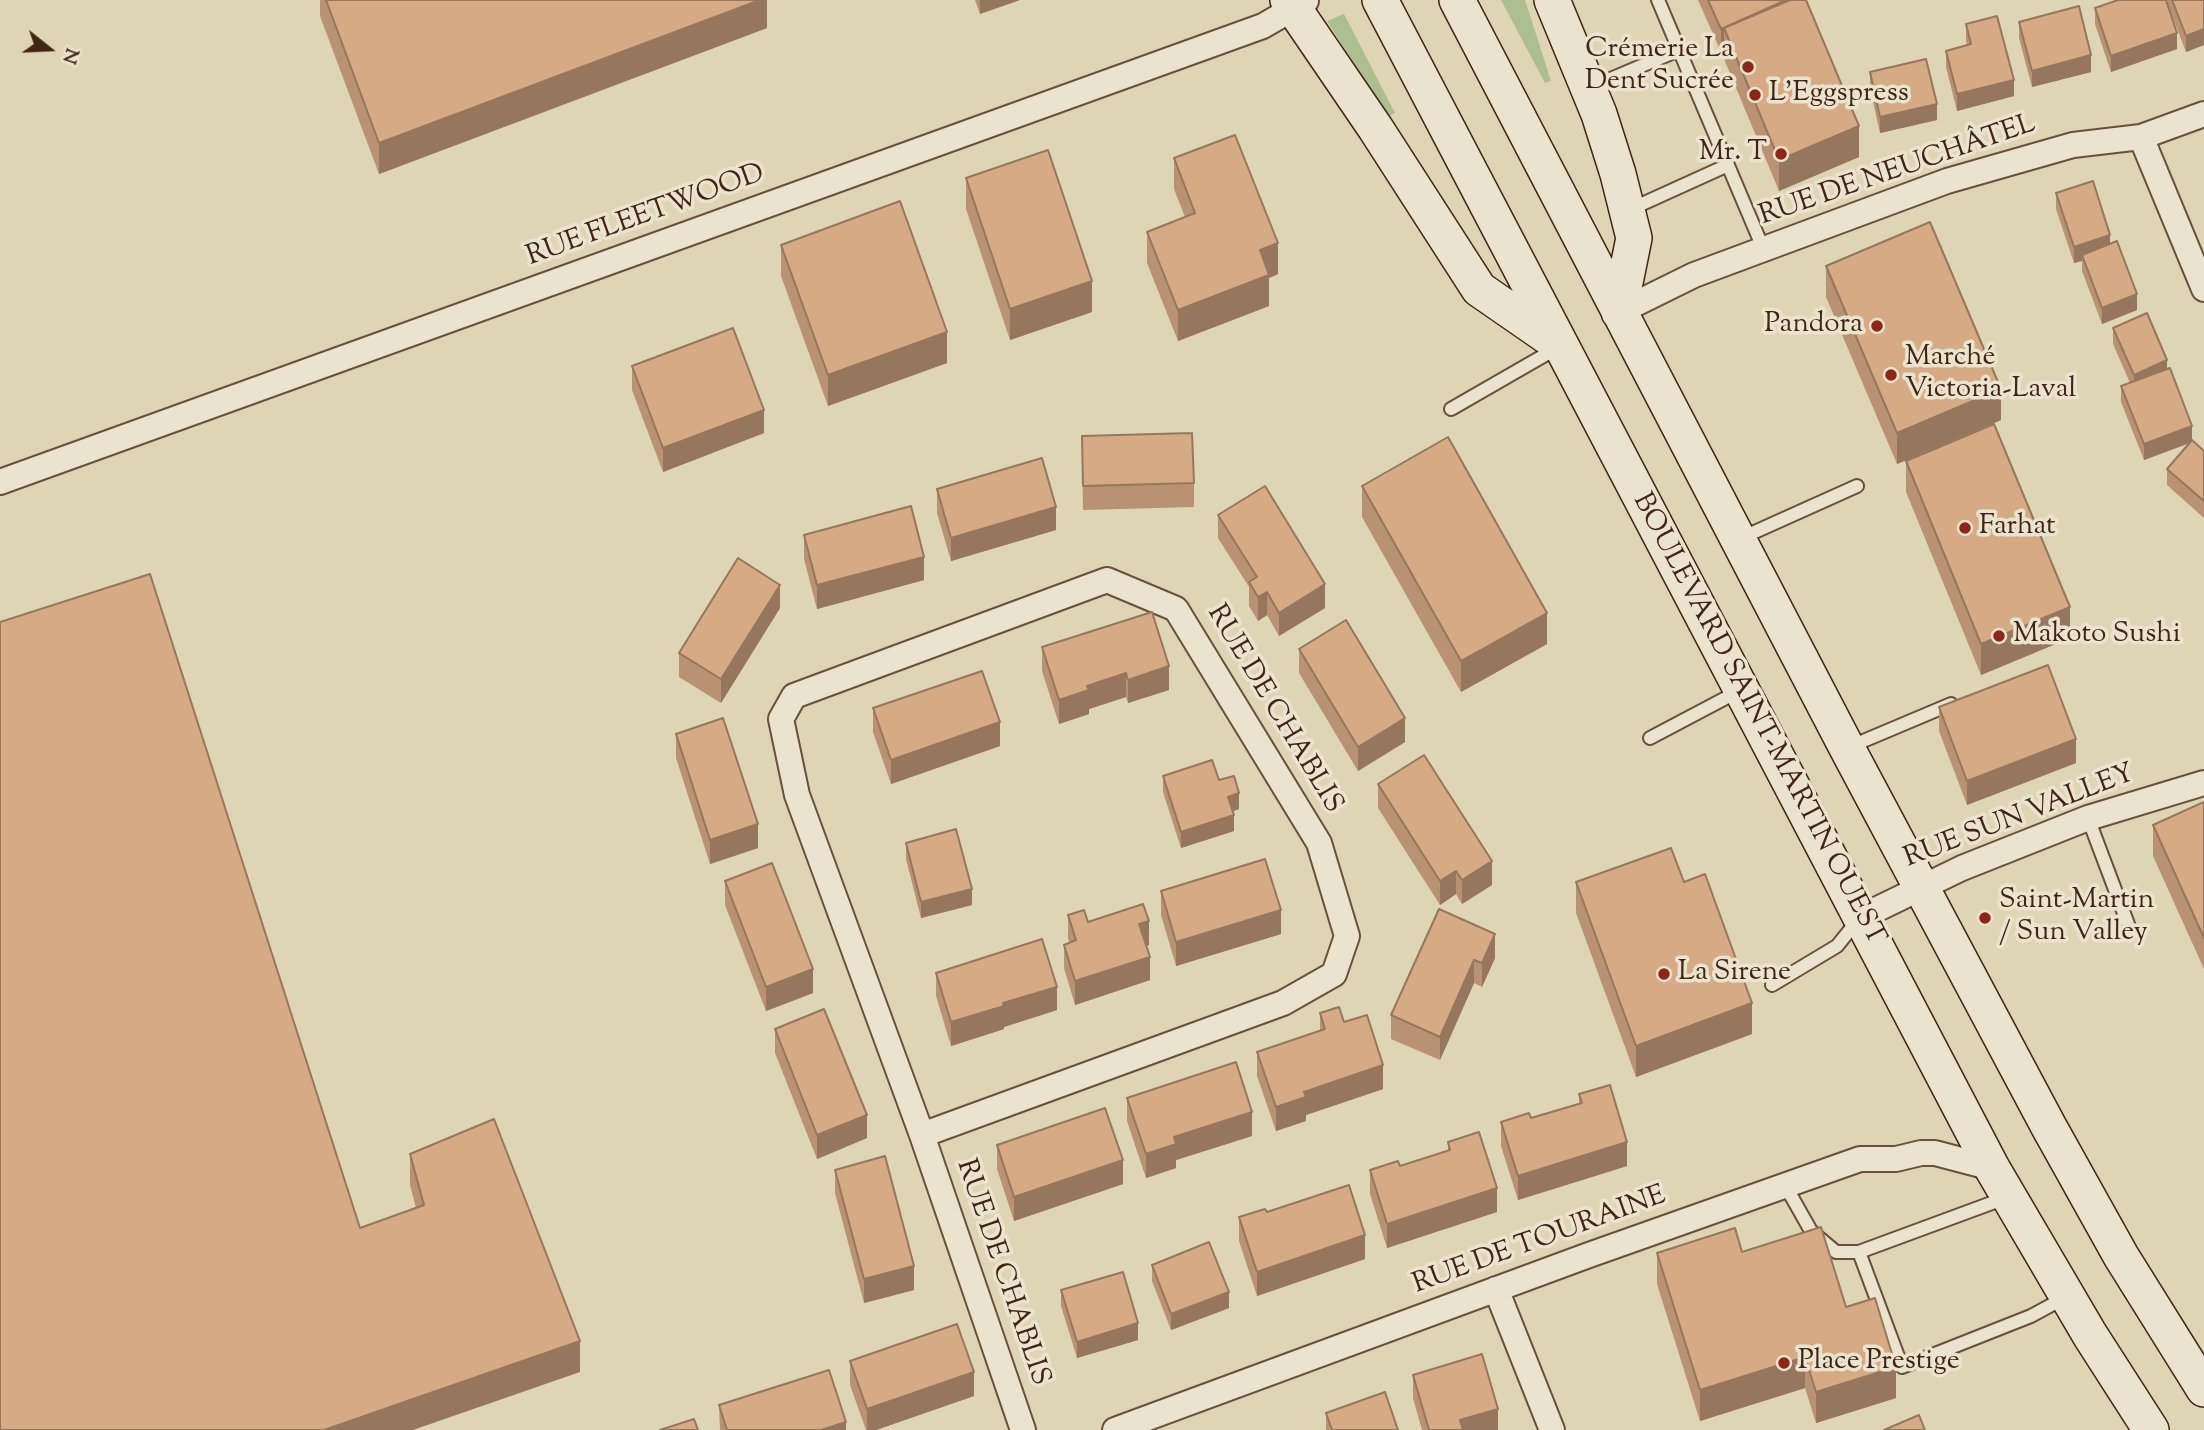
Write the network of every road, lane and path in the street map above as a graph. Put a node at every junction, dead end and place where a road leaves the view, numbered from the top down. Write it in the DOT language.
graph roads {
  1 [pos="1380,0"];
  2 [pos="1457,0"];
  3 [pos="1552,0"];
  4 [pos="1658,0"];
  5 [pos="1297,3"];
  6 [pos="1679,50"];
  7 [pos="1589,88"];
  8 [pos="2204,114"];
  9 [pos="2141,137"];
  10 [pos="1728,165"];
  11 [pos="1627,211"];
  12 [pos="1763,248"];
  13 [pos="2204,289"];
  14 [pos="1619,312"];
  15 [pos="1561,346"];
  16 [pos="1451,409"];
  17 [pos="0,482"];
  18 [pos="1857,486"];
  19 [pos="1738,539"];
  20 [pos="1740,690"];
  21 [pos="1955,702"];
  22 [pos="1650,738"];
  23 [pos="1847,748"];
  24 [pos="2204,783"];
  25 [pos="2088,818"];
  26 [pos="1922,887"];
  27 [pos="1861,917"];
  28 [pos="2131,932"];
  29 [pos="1772,985"];
  30 [pos="922,1135"];
  31 [pos="2000,1182"];
  32 [pos="1785,1185"];
  33 [pos="1859,1252"];
  34 [pos="1496,1289"];
  35 [pos="2067,1297"];
  36 [pos="2204,1389"];
  37 [pos="1023,1430"];
  38 [pos="1115,1430"];
  39 [pos="1552,1430"];
  40 [pos="2151,1430"];
  1 -- 15 [label="main road, BOULEVARD SAINT-MARTIN OUEST"];
  2 -- 14 [label="main road"];
  3 -- 7 [label="main road"];
  4 -- 6 [label="lane"];
  5 -- 15 [label="main road"];
  5 -- 17 [label="street, RUE FLEETWOOD"];
  6 -- 7 [label="lane"];
  6 -- 10 [label="lane"];
  7 -- 11 [label="main road"];
  8 -- 9 [label="street, RUE DE NEUCHÂTEL"];
  9 -- 12 [label="street, RUE DE NEUCHÂTEL"];
  9 -- 13 [label="street"];
  10 -- 11 [label="lane"];
  10 -- 12 [label="lane"];
  11 -- 14 [label="main road"];
  12 -- 14 [label="street, RUE DE NEUCHÂTEL"];
  14 -- 19 [label="main road"];
  15 -- 16 [label="lane"];
  15 -- 20 [label="main road, BOULEVARD SAINT-MARTIN OUEST"];
  18 -- 19 [label="lane"];
  19 -- 23 [label="main road"];
  20 -- 22 [label="lane"];
  20 -- 27 [label="main road, BOULEVARD SAINT-MARTIN OUEST"];
  21 -- 23 [label="lane"];
  23 -- 26 [label="main road"];
  24 -- 25 [label="street, RUE SUN VALLEY"];
  25 -- 26 [label="street, RUE SUN VALLEY"];
  25 -- 28 [label="lane"];
  26 -- 27 [label="street, RUE SUN VALLEY"];
  26 -- 36 [label="main road"];
  27 -- 29 [label="lane"];
  27 -- 31 [label="main road, BOULEVARD SAINT-MARTIN OUEST"];
  30 -- 30 [label="street, RUE DE CHABLIS"];
  30 -- 37 [label="street, RUE DE CHABLIS"];
  31 -- 32 [label="street, RUE DE TOURAINE"];
  31 -- 33 [label="lane"];
  31 -- 35 [label="main road, BOULEVARD SAINT-MARTIN OUEST"];
  32 -- 33 [label="lane"];
  32 -- 34 [label="street, RUE DE TOURAINE"];
  33 -- 35 [label="lane"];
  34 -- 38 [label="street, RUE DE TOURAINE"];
  34 -- 39 [label="street"];
  35 -- 40 [label="main road, BOULEVARD SAINT-MARTIN OUEST"];
}
